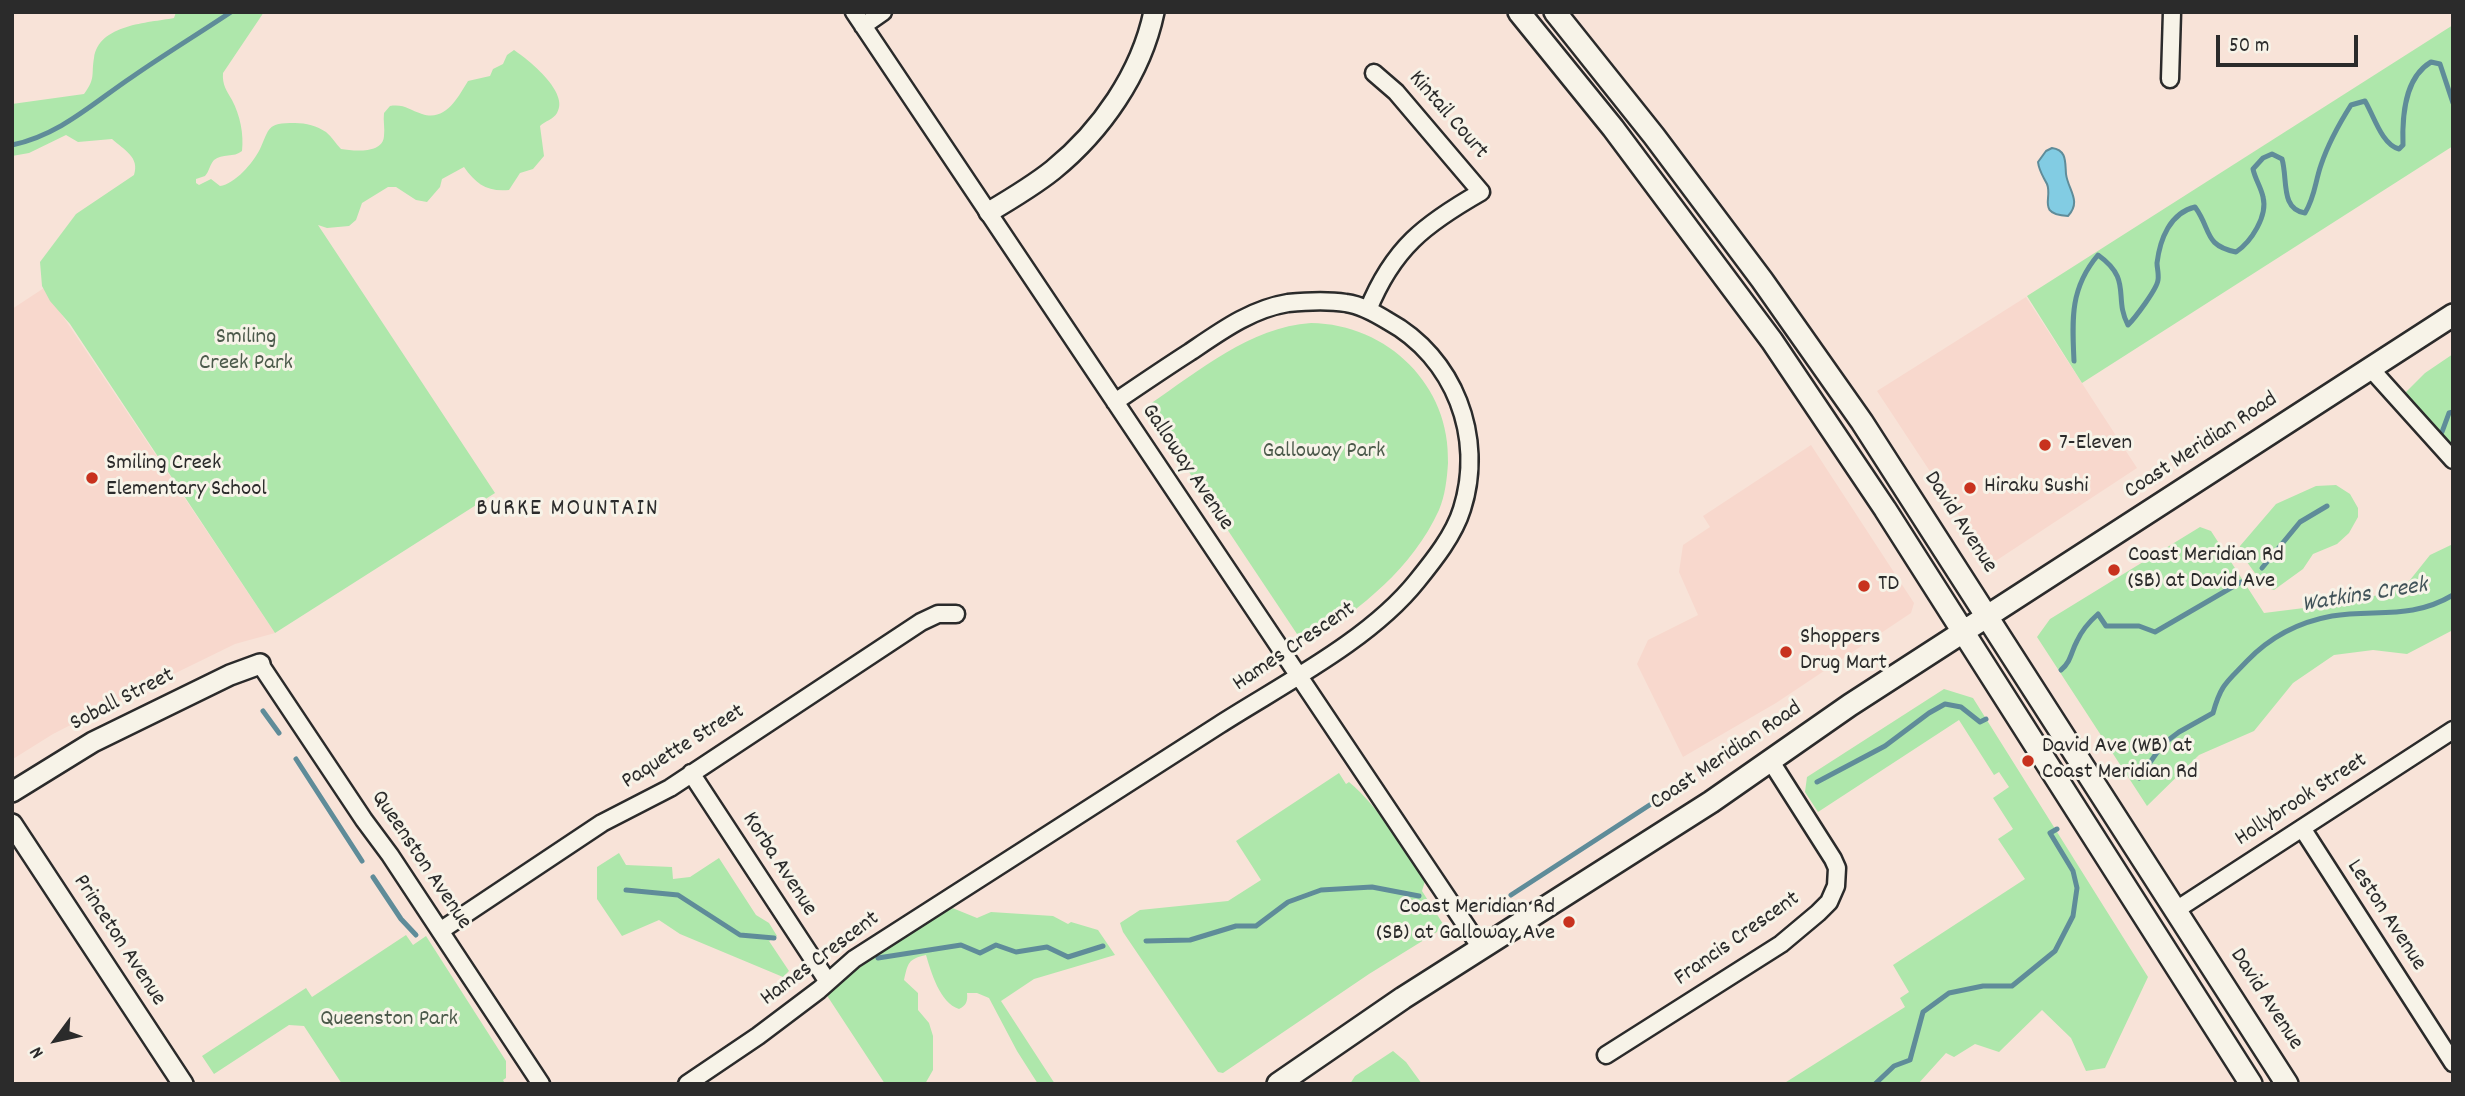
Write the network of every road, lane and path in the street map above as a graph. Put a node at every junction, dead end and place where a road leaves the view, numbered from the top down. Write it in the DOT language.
graph roads {
  1 [pos="883,12"];
  2 [pos="1154,12"];
  3 [pos="1519,12"];
  4 [pos="1555,12"];
  5 [pos="2172,12"];
  6 [pos="859,19"];
  7 [pos="1374,73"];
  8 [pos="2170,79"];
  9 [pos="989,212"];
  10 [pos="1368,310"];
  11 [pos="2453,315"];
  12 [pos="2371,369"];
  13 [pos="1115,401"];
  14 [pos="2453,460"];
  15 [pos="956,614"];
  16 [pos="1988,617"];
  17 [pos="1963,633"];
  18 [pos="260,664"];
  19 [pos="1297,676"];
  20 [pos="2453,730"];
  21 [pos="1770,760"];
  22 [pos="691,773"];
  23 [pos="12,792"];
  24 [pos="12,824"];
  25 [pos="2302,828"];
  26 [pos="2176,909"];
  27 [pos="440,930"];
  28 [pos="1481,948"];
  29 [pos="828,982"];
  30 [pos="1606,1055"];
  31 [pos="2453,1063"];
  32 [pos="183,1084"];
  33 [pos="541,1084"];
  34 [pos="687,1084"];
  35 [pos="1278,1084"];
  36 [pos="2250,1084"];
  37 [pos="2287,1084"];
  1 -- 6 [label="street"];
  2 -- 9 [label="street"];
  3 -- 17 [label="main road"];
  4 -- 16 [label="main road, David Avenue"];
  5 -- 8 [label="street"];
  6 -- 9 [label="street, Galloway Avenue"];
  7 -- 10 [label="street, Kintail Court"];
  9 -- 13 [label="street, Galloway Avenue"];
  10 -- 13 [label="street, Hames Crescent"];
  10 -- 19 [label="street, Hames Crescent"];
  11 -- 12 [label="main road, Coast Meridian Road"];
  12 -- 14 [label="street"];
  12 -- 16 [label="main road, Coast Meridian Road"];
  13 -- 19 [label="street, Galloway Avenue"];
  15 -- 22 [label="street, Paquette Street"];
  16 -- 17 [label="main road, Coast Meridian Road"];
  16 -- 26 [label="main road, David Avenue"];
  17 -- 21 [label="main road, Coast Meridian Road"];
  17 -- 36 [label="main road"];
  18 -- 23 [label="street, Soball Street"];
  18 -- 27 [label="street, Queenston Avenue"];
  19 -- 28 [label="street, Galloway Avenue"];
  19 -- 29 [label="street, Hames Crescent"];
  20 -- 25 [label="street, Hollybrook Street"];
  21 -- 28 [label="main road, Coast Meridian Road"];
  21 -- 30 [label="street, Francis Crescent"];
  22 -- 27 [label="street, Paquette Street"];
  22 -- 29 [label="street, Korba Avenue"];
  24 -- 32 [label="street, Princeton Avenue"];
  25 -- 26 [label="street, Hollybrook Street"];
  25 -- 31 [label="street, Leston Avenue"];
  26 -- 37 [label="main road, David Avenue"];
  27 -- 33 [label="street, Queenston Avenue"];
  28 -- 35 [label="main road, Coast Meridian Road"];
  29 -- 34 [label="street, Hames Crescent"];
}
